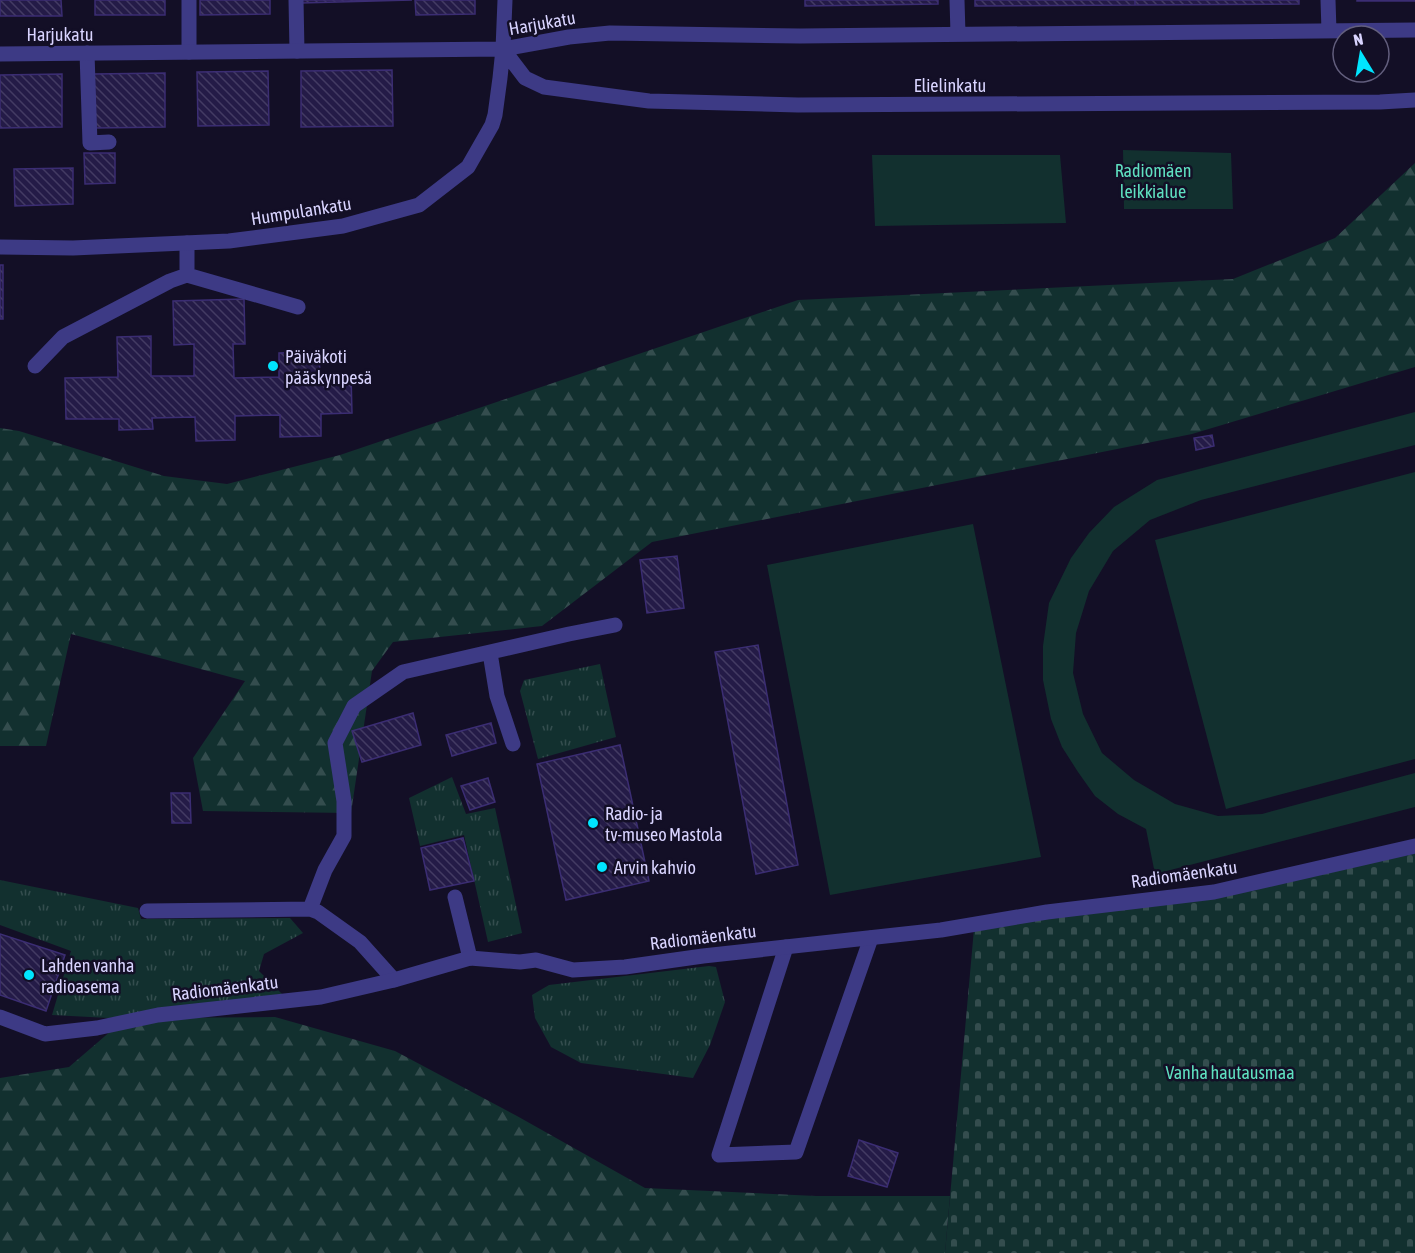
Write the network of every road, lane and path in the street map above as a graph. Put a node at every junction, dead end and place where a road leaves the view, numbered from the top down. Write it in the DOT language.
graph roads {
  1 [pos="189,0"];
  2 [pos="296,0"];
  3 [pos="505,0"];
  4 [pos="957,0"];
  5 [pos="1328,0"];
  6 [pos="1415,30"];
  7 [pos="1329,31"];
  8 [pos="958,34"];
  9 [pos="503,49"];
  10 [pos="297,51"];
  11 [pos="189,52"];
  12 [pos="87,53"];
  13 [pos="0,54"];
  14 [pos="1415,100"];
  15 [pos="109,142"];
  16 [pos="187,243"];
  17 [pos="0,247"];
  18 [pos="187,275"];
  19 [pos="298,307"];
  20 [pos="35,366"];
  21 [pos="615,625"];
  22 [pos="490,653"];
  23 [pos="513,744"];
  24 [pos="1415,846"];
  25 [pos="455,897"];
  26 [pos="310,909"];
  27 [pos="147,911"];
  28 [pos="871,938"];
  29 [pos="786,947"];
  30 [pos="470,958"];
  31 [pos="394,980"];
  32 [pos="0,1017"];
  1 -- 11 [label="street"];
  2 -- 10 [label="street"];
  3 -- 9 [label="street, Humpulankatu"];
  4 -- 8 [label="street"];
  5 -- 7 [label="street"];
  6 -- 7 [label="street, Harjukatu"];
  7 -- 8 [label="street, Harjukatu"];
  8 -- 9 [label="street, Harjukatu"];
  9 -- 10 [label="street, Harjukatu"];
  9 -- 14 [label="street, Elielinkatu"];
  9 -- 16 [label="street, Humpulankatu"];
  10 -- 11 [label="street, Harjukatu"];
  11 -- 12 [label="street, Harjukatu"];
  12 -- 13 [label="street, Harjukatu"];
  12 -- 15 [label="street"];
  16 -- 17 [label="street, Humpulankatu"];
  16 -- 18 [label="street"];
  18 -- 19 [label="street"];
  18 -- 20 [label="street"];
  21 -- 22 [label="street"];
  22 -- 23 [label="street"];
  22 -- 26 [label="street"];
  24 -- 28 [label="street, Radiomäenkatu"];
  25 -- 30 [label="street"];
  26 -- 27 [label="street"];
  26 -- 31 [label="street"];
  28 -- 29 [label="street, Radiomäenkatu"];
  28 -- 29 [label="street"];
  29 -- 30 [label="street, Radiomäenkatu"];
  30 -- 31 [label="street, Radiomäenkatu"];
  31 -- 32 [label="street, Radiomäenkatu"];
}
